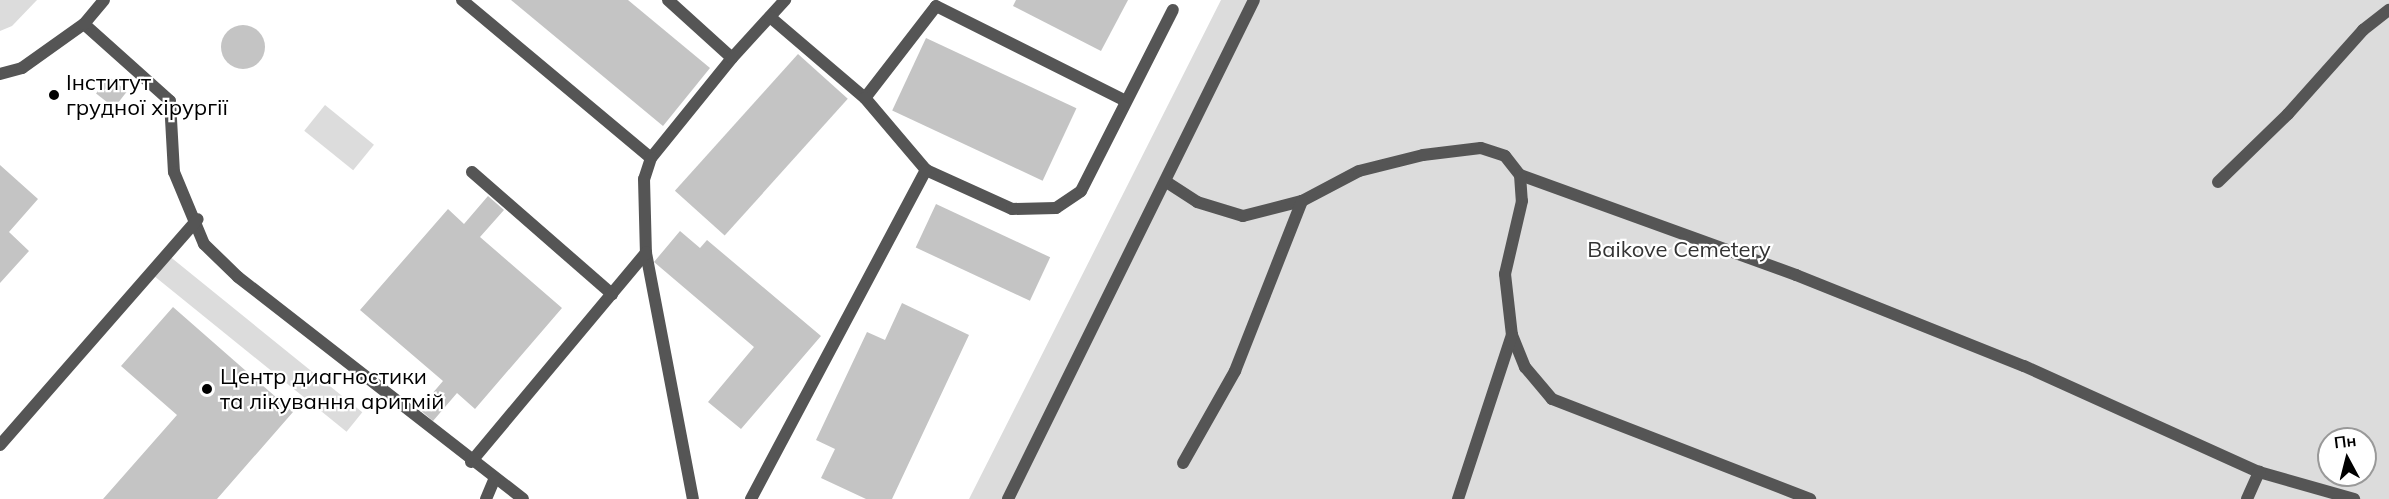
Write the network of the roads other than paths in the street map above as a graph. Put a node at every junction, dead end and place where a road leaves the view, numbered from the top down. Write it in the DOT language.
graph roads {
  1 [pos="104,0"];
  2 [pos="462,0"];
  3 [pos="668,0"];
  4 [pos="785,0"];
  5 [pos="1254,0"];
  6 [pos="1173,10"];
  7 [pos="2389,10"];
  8 [pos="771,17"];
  9 [pos="84,24"];
  10 [pos="732,58"];
  11 [pos="0,74"];
  12 [pos="865,98"];
  13 [pos="1126,101"];
  14 [pos="651,158"];
  15 [pos="926,170"];
  16 [pos="472,172"];
  17 [pos="1520,176"];
  18 [pos="2218,182"];
  19 [pos="1168,183"];
  20 [pos="1302,201"];
  21 [pos="198,219"];
  22 [pos="646,253"];
  23 [pos="612,294"];
  24 [pos="1512,335"];
  25 [pos="0,445"];
  26 [pos="471,462"];
  27 [pos="1183,463"];
  28 [pos="2259,472"];
  29 [pos="494,480"];
  30 [pos="486,499"];
  31 [pos="523,499"];
  32 [pos="693,499"];
  33 [pos="751,499"];
  34 [pos="1008,499"];
  35 [pos="1458,499"];
  36 [pos="1810,499"];
  37 [pos="2247,499"];
  38 [pos="2354,499"];
  1 -- 9 [label="street"];
  2 -- 14 [label="street"];
  3 -- 10 [label="street"];
  4 -- 8 [label="street"];
  5 -- 19 [label="street"];
  6 -- 13 [label="street"];
  7 -- 18 [label="street"];
  8 -- 10 [label="street"];
  8 -- 12 [label="street"];
  9 -- 11 [label="street"];
  9 -- 21 [label="street"];
  10 -- 14 [label="street"];
  12 -- 13 [label="street"];
  12 -- 15 [label="street"];
  13 -- 15 [label="street"];
  14 -- 22 [label="street"];
  15 -- 33 [label="street"];
  16 -- 23 [label="street"];
  17 -- 20 [label="street"];
  17 -- 24 [label="street"];
  17 -- 28 [label="street"];
  19 -- 20 [label="street"];
  19 -- 34 [label="street"];
  20 -- 27 [label="street"];
  21 -- 25 [label="street"];
  21 -- 26 [label="street"];
  22 -- 23 [label="street"];
  22 -- 32 [label="street"];
  23 -- 26 [label="street"];
  24 -- 35 [label="street"];
  24 -- 36 [label="street"];
  26 -- 29 [label="street"];
  28 -- 37 [label="street"];
  28 -- 38 [label="street"];
  29 -- 30 [label="street"];
  29 -- 31 [label="street"];
}
